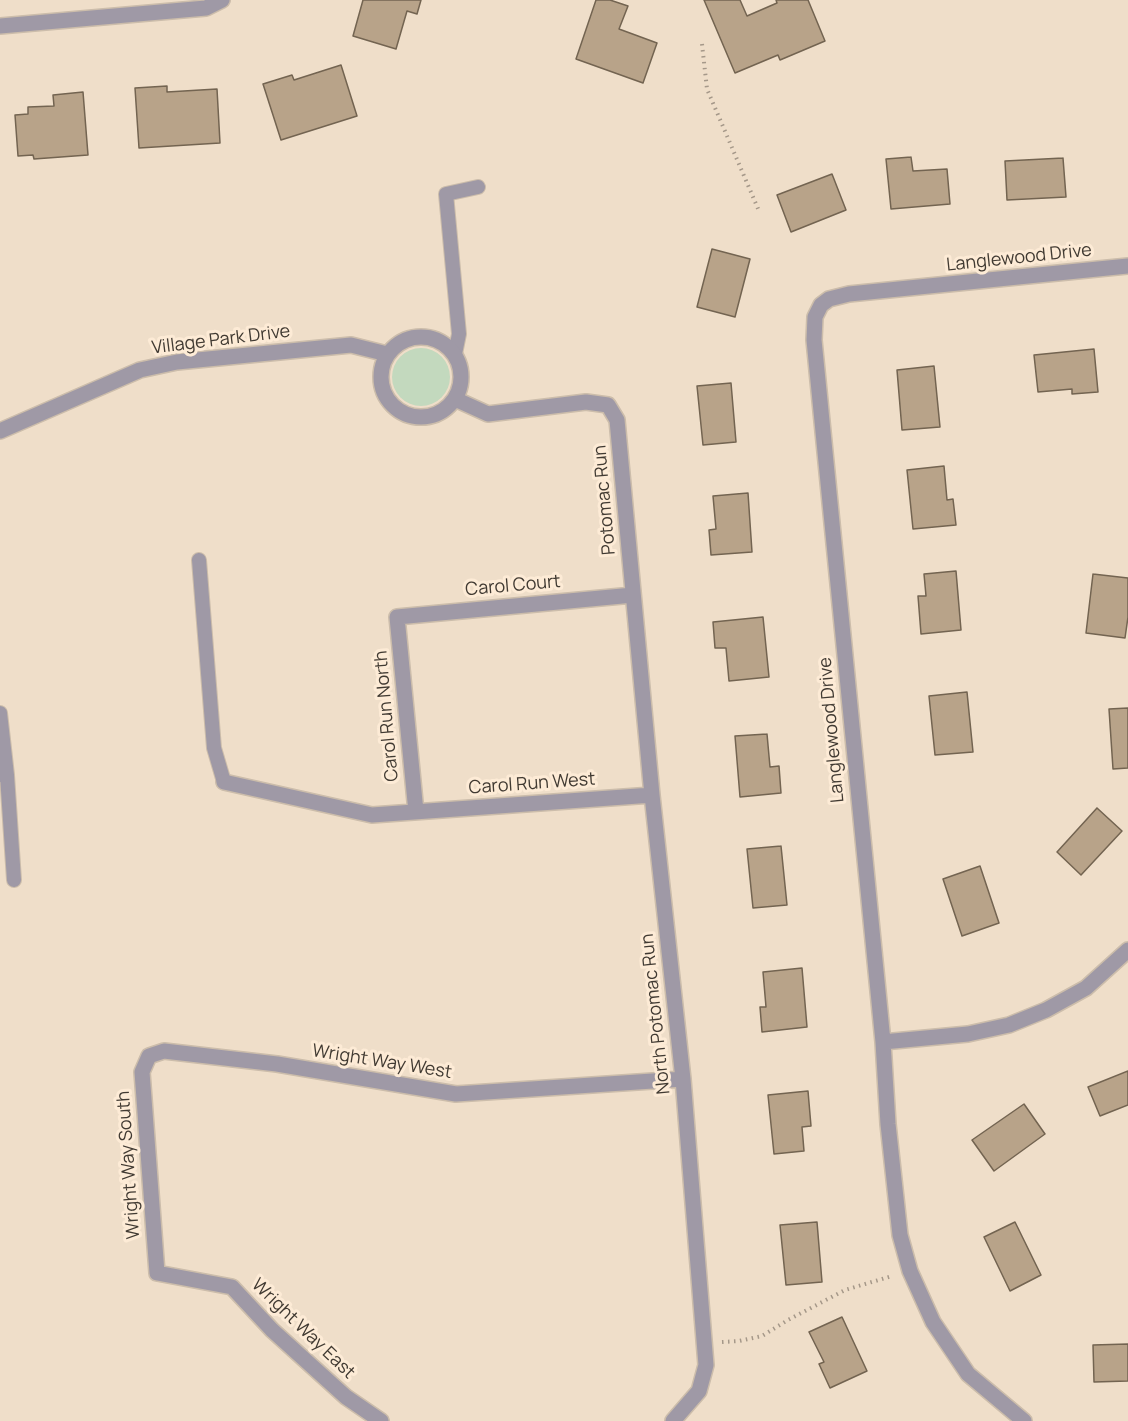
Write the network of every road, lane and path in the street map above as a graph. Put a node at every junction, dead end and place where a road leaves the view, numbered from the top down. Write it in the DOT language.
graph roads {
  1 [pos="222,0"];
  2 [pos="0,26"];
  3 [pos="702,44"];
  4 [pos="478,188"];
  5 [pos="759,211"];
  6 [pos="1128,266"];
  7 [pos="387,354"];
  8 [pos="454,354"];
  9 [pos="455,399"];
  10 [pos="0,431"];
  11 [pos="199,560"];
  12 [pos="633,595"];
  13 [pos="398,617"];
  14 [pos="0,713"];
  15 [pos="3,775"];
  16 [pos="224,782"];
  17 [pos="652,795"];
  18 [pos="416,812"];
  19 [pos="14,880"];
  20 [pos="1128,950"];
  21 [pos="883,1042"];
  22 [pos="149,1056"];
  23 [pos="683,1079"];
  24 [pos="910,1271"];
  25 [pos="157,1273"];
  26 [pos="704,1341"];
  27 [pos="381,1421"];
  28 [pos="673,1421"];
  29 [pos="1024,1421"];
  1 -- 2 [label="street"];
  3 -- 5 [label="path"];
  4 -- 8 [label="lane"];
  6 -- 21 [label="street, Langlewood Drive"];
  7 -- 8 [label="street"];
  7 -- 9 [label="street"];
  7 -- 10 [label="street, Village Park Drive"];
  8 -- 9 [label="street"];
  9 -- 12 [label="street, Potomac Run"];
  11 -- 16 [label="lane"];
  12 -- 13 [label="street, Carol Court"];
  12 -- 17 [label="street, North Potomac Run"];
  13 -- 18 [label="street, Carol Run North"];
  14 -- 15 [label="lane"];
  15 -- 19 [label="lane"];
  16 -- 18 [label="street, Carol Run West"];
  17 -- 18 [label="street, Carol Run West"];
  17 -- 23 [label="street, North Potomac Run"];
  20 -- 21 [label="street"];
  21 -- 24 [label="street, Langlewood Drive"];
  22 -- 23 [label="street, Wright Way West"];
  22 -- 25 [label="street, Wright Way South"];
  23 -- 26 [label="street, North Potomac Run"];
  24 -- 26 [label="path"];
  24 -- 29 [label="street, Langlewood Drive"];
  25 -- 27 [label="street, Wright Way East"];
  26 -- 28 [label="street, North Potomac Run"];
}
